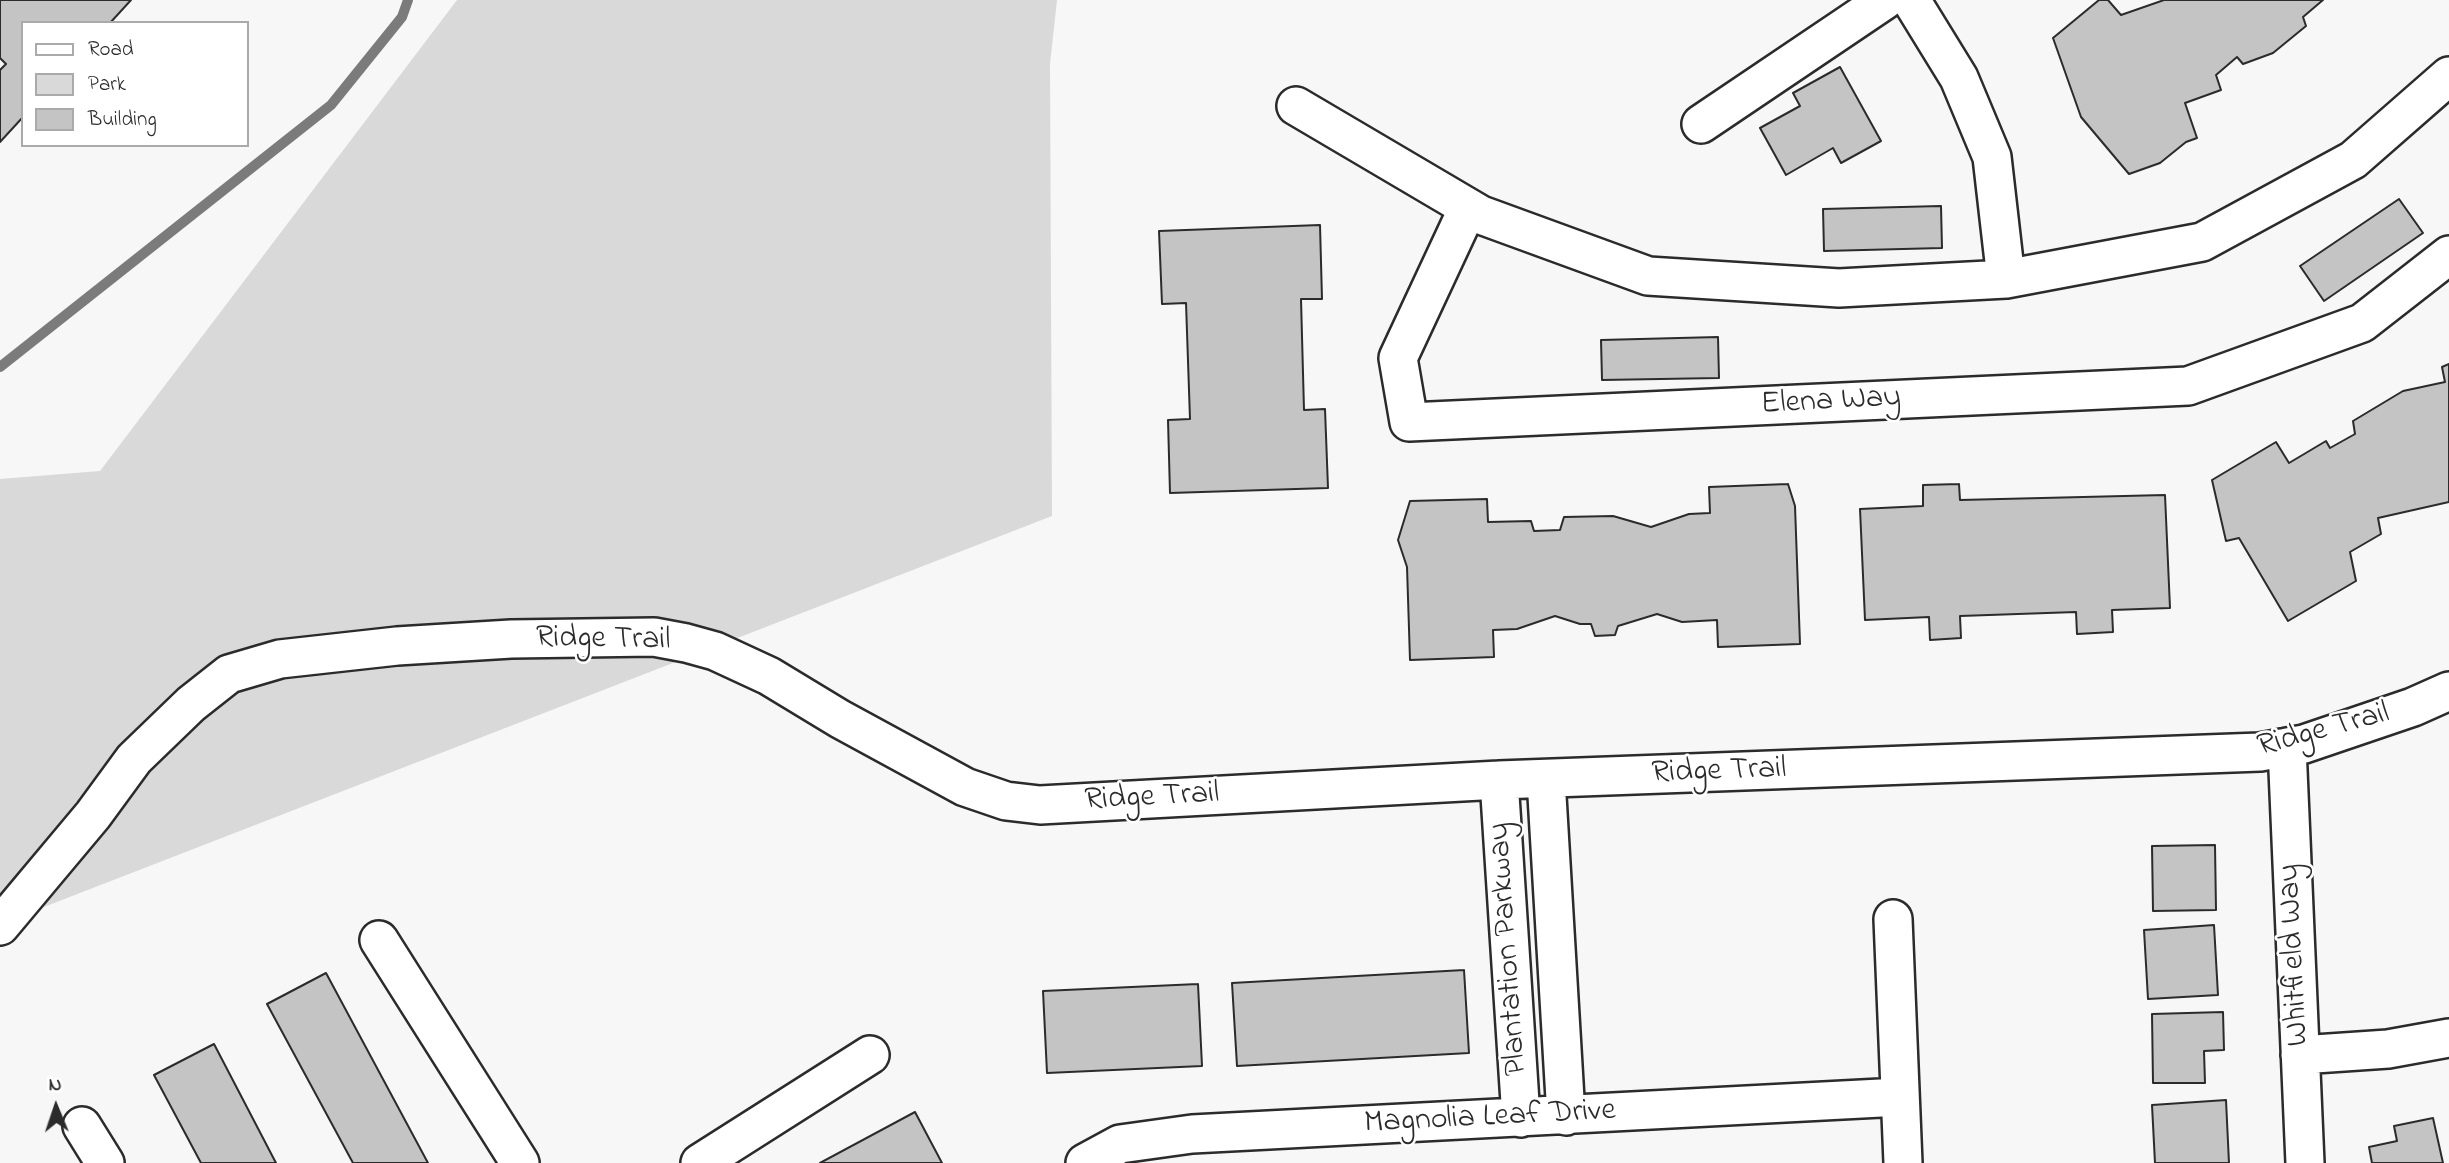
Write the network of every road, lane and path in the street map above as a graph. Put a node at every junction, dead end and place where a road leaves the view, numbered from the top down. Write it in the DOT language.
graph roads {
  1 [pos="1885,0"];
  2 [pos="1912,0"];
  3 [pos="2449,76"];
  4 [pos="1296,106"];
  5 [pos="1701,124"];
  6 [pos="1468,208"];
  7 [pos="2449,255"];
  8 [pos="2006,279"];
  9 [pos="2449,691"];
  10 [pos="2287,747"];
  11 [pos="1546,779"];
  12 [pos="1499,780"];
  13 [pos="1893,919"];
  14 [pos="0,926"];
  15 [pos="379,940"];
  16 [pos="2449,1038"];
  17 [pos="870,1055"];
  18 [pos="2300,1055"];
  19 [pos="1900,1097"];
  20 [pos="1566,1116"];
  21 [pos="1521,1118"];
  22 [pos="82,1126"];
  23 [pos="105,1163"];
  24 [pos="520,1163"];
  25 [pos="700,1163"];
  26 [pos="1086,1163"];
  27 [pos="1903,1163"];
  28 [pos="2305,1163"];
  1 -- 5 [label="street"];
  2 -- 8 [label="street"];
  3 -- 8 [label="street"];
  4 -- 6 [label="street"];
  6 -- 7 [label="street, Elena Way"];
  6 -- 8 [label="street"];
  9 -- 10 [label="street, Ridge Trail"];
  10 -- 11 [label="street, Ridge Trail"];
  10 -- 18 [label="street, Whitfield Way"];
  11 -- 12 [label="street, Ridge Trail"];
  11 -- 20 [label="street, Plantation Parkway"];
  12 -- 14 [label="street, Ridge Trail"];
  12 -- 21 [label="street, Plantation Parkway"];
  13 -- 19 [label="street"];
  15 -- 24 [label="street"];
  16 -- 18 [label="street"];
  17 -- 25 [label="street"];
  18 -- 28 [label="street, Whitfield Way"];
  19 -- 20 [label="street, Magnolia Leaf Drive"];
  19 -- 27 [label="street"];
  20 -- 21 [label="street, Magnolia Leaf Drive"];
  21 -- 26 [label="street, Magnolia Leaf Drive"];
  22 -- 23 [label="street"];
}
